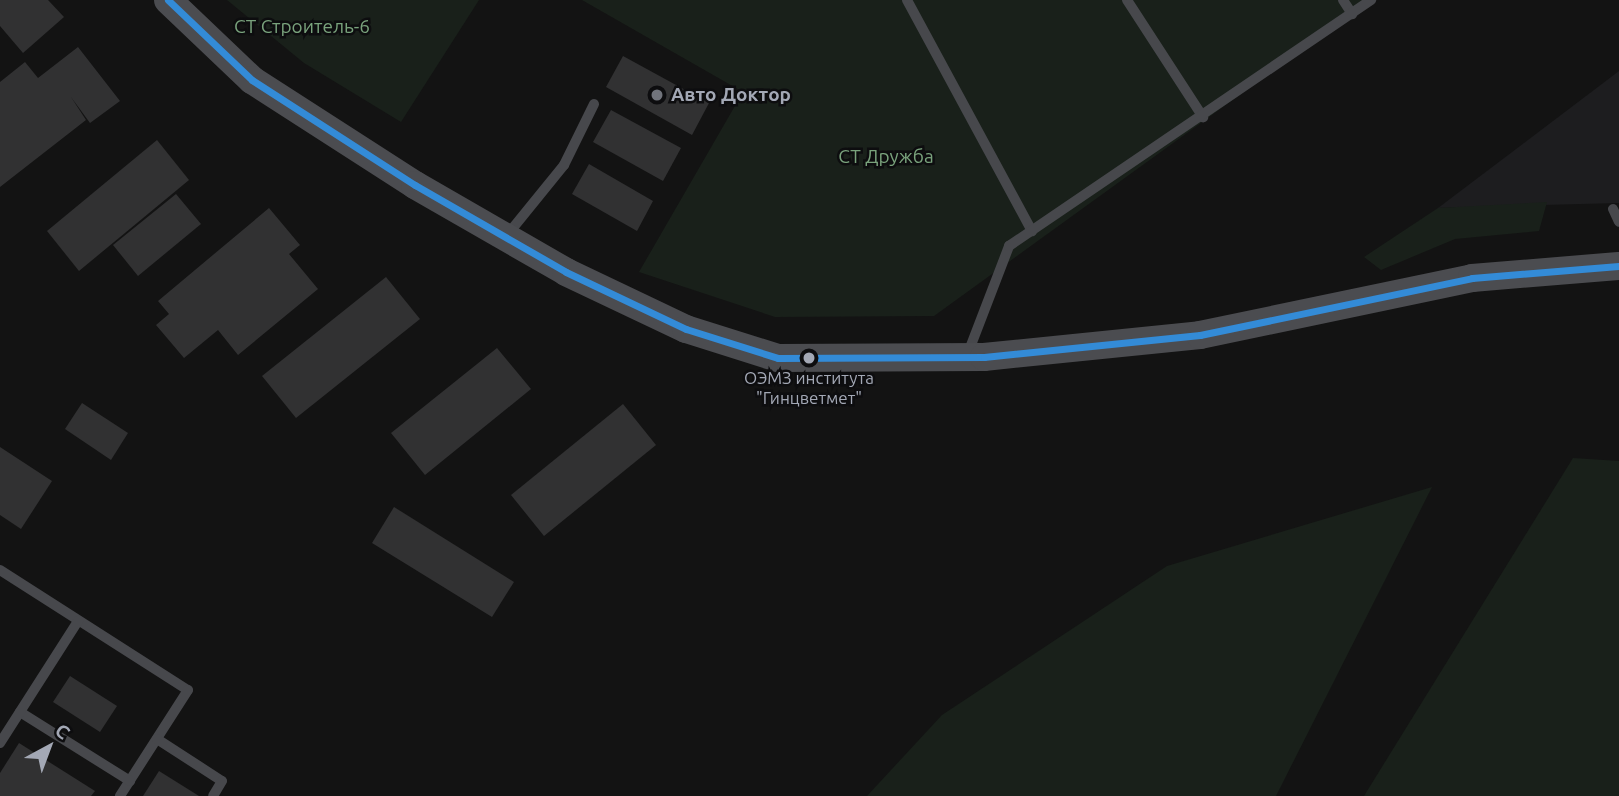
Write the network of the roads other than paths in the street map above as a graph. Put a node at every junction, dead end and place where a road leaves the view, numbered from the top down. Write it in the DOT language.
graph roads {
  1 [pos="168,0"];
  2 [pos="907,0"];
  3 [pos="1126,0"];
  4 [pos="1343,0"];
  5 [pos="1371,0"];
  6 [pos="1352,14"];
  7 [pos="594,104"];
  8 [pos="1203,117"];
  9 [pos="1613,209"];
  10 [pos="1619,222"];
  11 [pos="1032,230"];
  12 [pos="506,237"];
  13 [pos="1619,266"];
  14 [pos="967,358"];
  15 [pos="0,570"];
  16 [pos="78,621"];
  17 [pos="20,712"];
  18 [pos="157,739"];
  19 [pos="0,743"];
  20 [pos="130,781"];
  21 [pos="120,796"];
  22 [pos="213,796"];
  1 -- 12 [label="street"];
  2 -- 11 [label="lane"];
  3 -- 8 [label="lane"];
  4 -- 6 [label="lane"];
  5 -- 6 [label="lane"];
  6 -- 8 [label="lane"];
  7 -- 12 [label="lane"];
  8 -- 11 [label="lane"];
  9 -- 10 [label="lane"];
  11 -- 14 [label="lane"];
  12 -- 14 [label="street"];
  13 -- 14 [label="street"];
  15 -- 16 [label="lane"];
  16 -- 17 [label="lane"];
  16 -- 18 [label="lane"];
  17 -- 19 [label="lane"];
  17 -- 20 [label="lane"];
  18 -- 20 [label="lane"];
  18 -- 22 [label="lane"];
  20 -- 21 [label="lane"];
}
